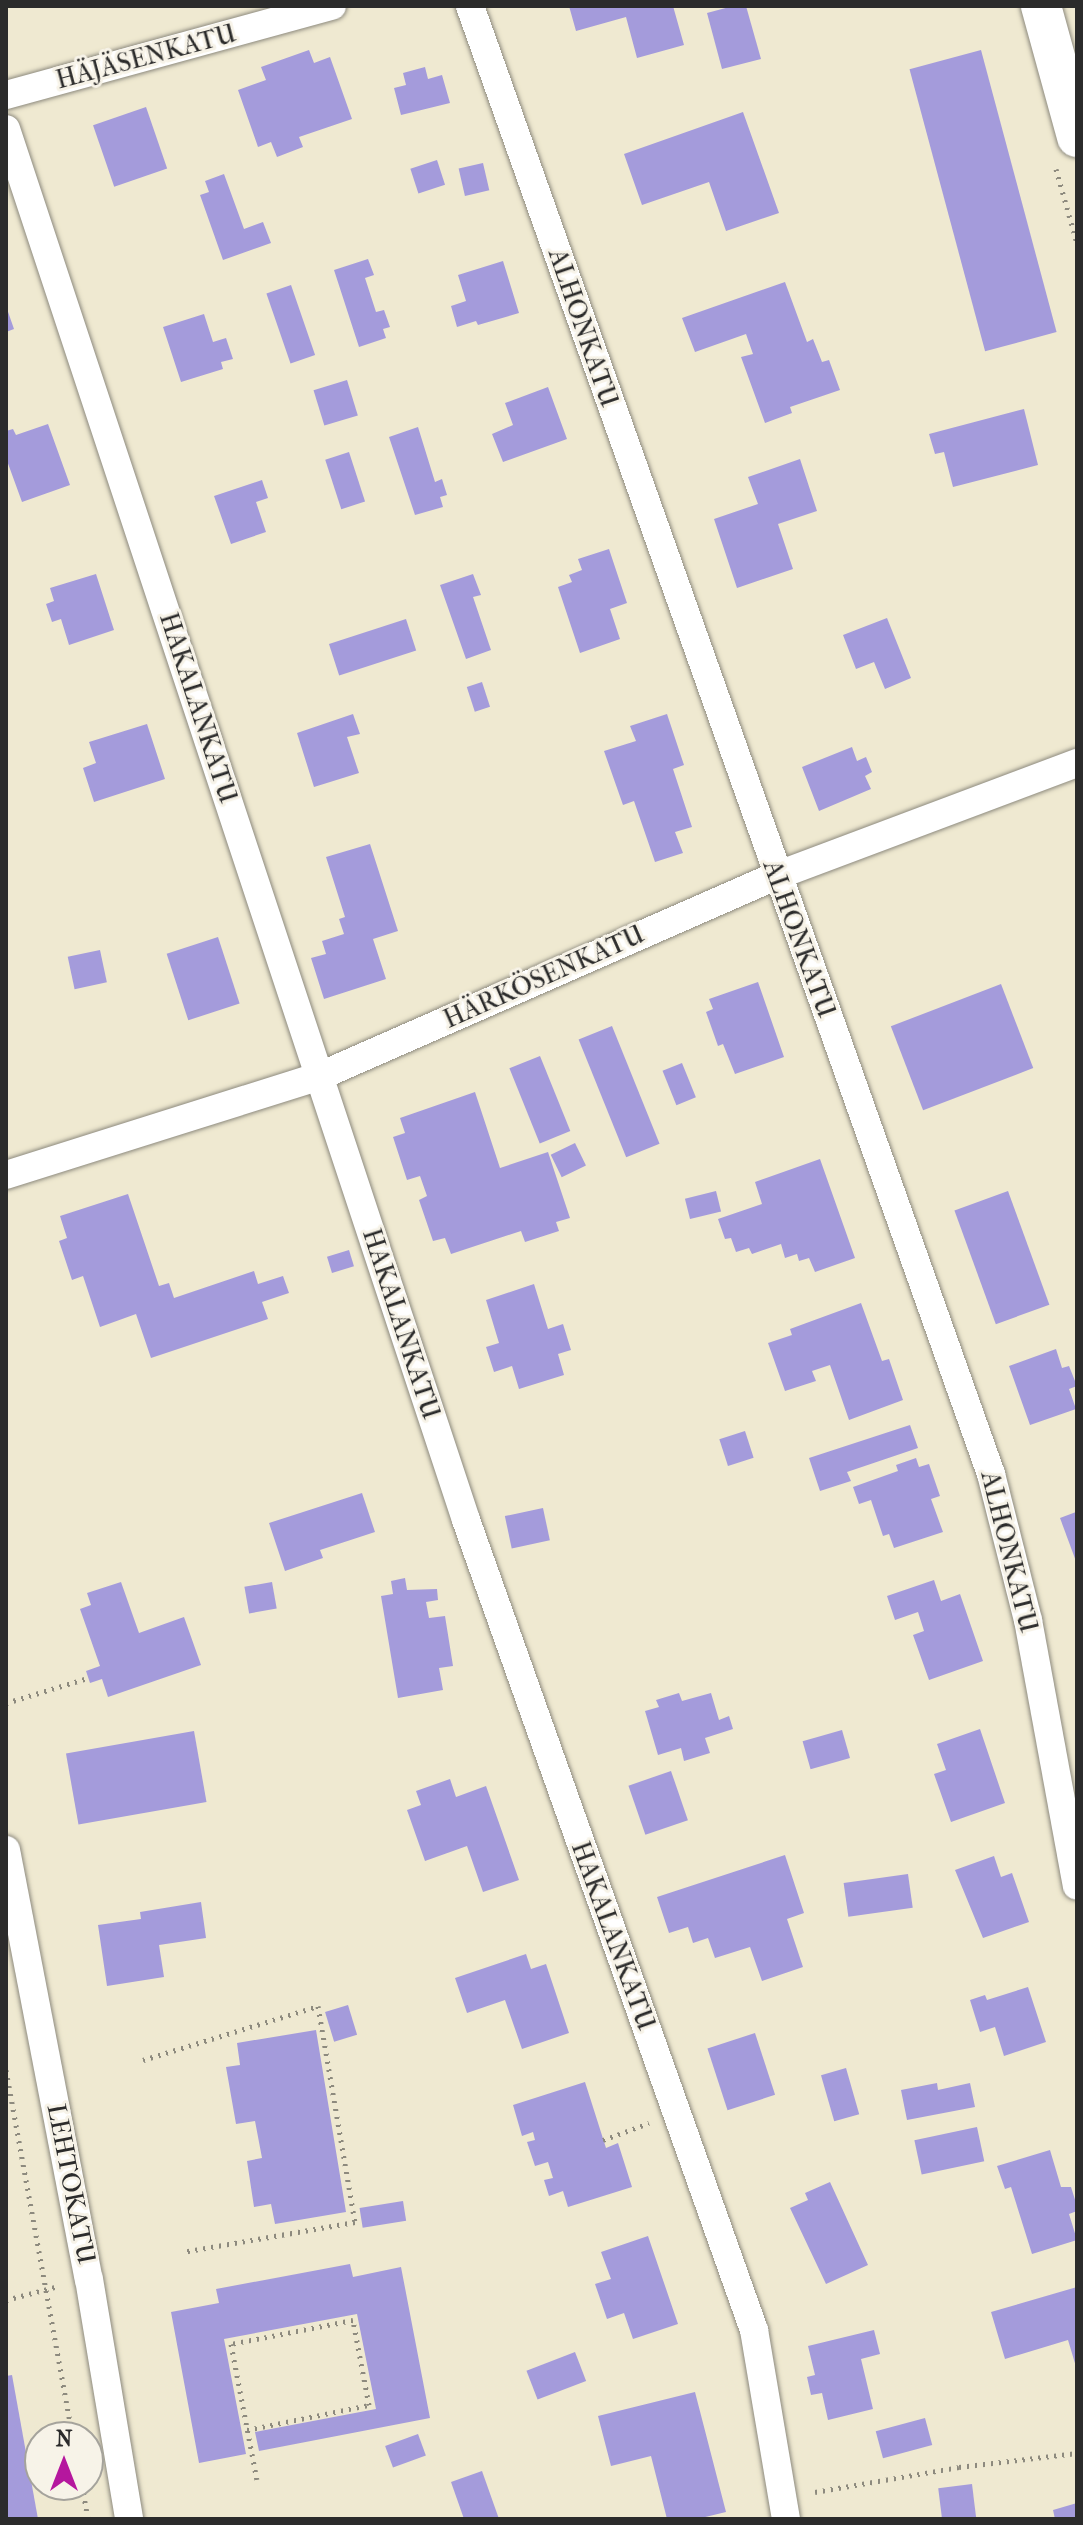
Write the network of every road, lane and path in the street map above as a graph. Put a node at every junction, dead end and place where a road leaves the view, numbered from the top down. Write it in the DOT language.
graph roads {
  1 [pos="332,6"];
  2 [pos="470,6"];
  3 [pos="1041,6"];
  4 [pos="6,95"];
  5 [pos="6,129"];
  6 [pos="1077,137"];
  7 [pos="1077,763"];
  8 [pos="776,876"];
  9 [pos="320,1076"];
  10 [pos="6,1175"];
  11 [pos="88,1678"];
  12 [pos="6,1703"];
  13 [pos="6,1850"];
  14 [pos="1077,1886"];
  15 [pos="143,2060"];
  16 [pos="6,2070"];
  17 [pos="676,2113"];
  18 [pos="603,2140"];
  19 [pos="183,2252"];
  20 [pos="89,2279"];
  21 [pos="46,2290"];
  22 [pos="6,2300"];
  23 [pos="70,2421"];
  24 [pos="247,2430"];
  25 [pos="1077,2453"];
  26 [pos="257,2480"];
  27 [pos="784,2508"];
  28 [pos="129,2519"];
  1 -- 4 [label="street, HÄJÄSENKATU"];
  2 -- 8 [label="street, ALHONKATU"];
  3 -- 6 [label="street"];
  5 -- 9 [label="street, HAKALANKATU"];
  7 -- 8 [label="street, HÄRKÖSENKATU"];
  8 -- 9 [label="street, HÄRKÖSENKATU"];
  8 -- 14 [label="street, ALHONKATU"];
  9 -- 10 [label="street, HÄRKÖSENKATU"];
  9 -- 17 [label="street, HAKALANKATU"];
  11 -- 12 [label="path"];
  13 -- 20 [label="street, LEHTOKATU"];
  15 -- 19 [label="path"];
  16 -- 21 [label="path"];
  17 -- 18 [label="path"];
  17 -- 27 [label="street, HAKALANKATU"];
  20 -- 21 [label="path"];
  20 -- 28 [label="street, LEHTOKATU"];
  21 -- 22 [label="path"];
  21 -- 23 [label="path"];
  24 -- 24 [label="path"];
  24 -- 26 [label="path"];
  25 -- 27 [label="path"];
}
